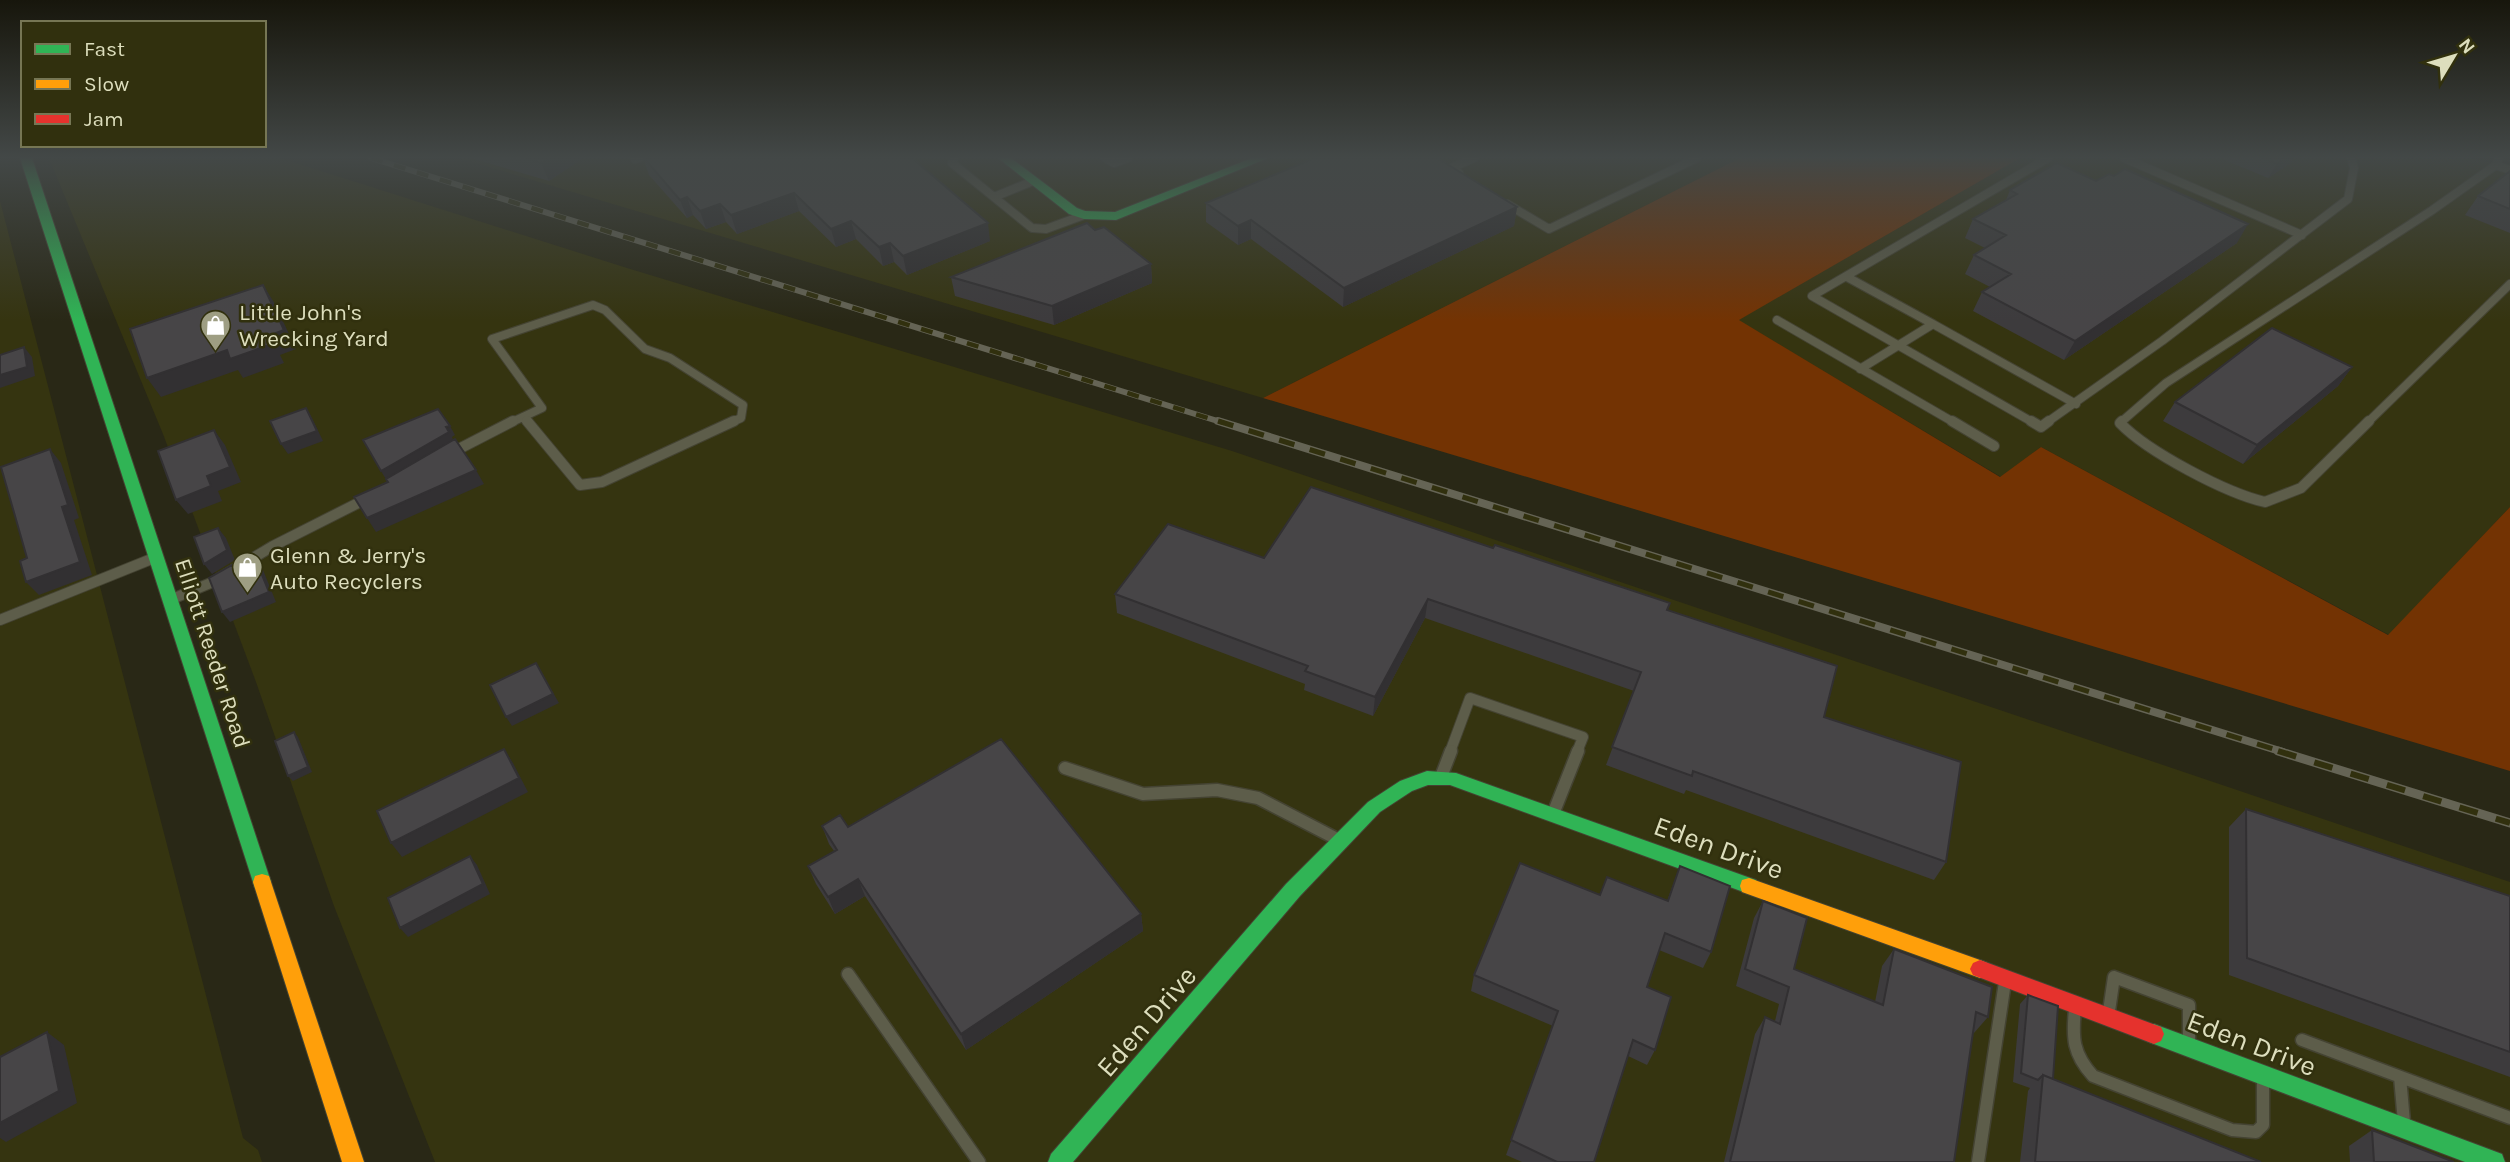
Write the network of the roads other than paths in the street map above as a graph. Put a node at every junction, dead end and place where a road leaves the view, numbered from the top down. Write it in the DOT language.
graph roads {
  1 [pos="44,212"];
  2 [pos="1013,212"];
  3 [pos="1078,212"];
  4 [pos="1125,212"];
  5 [pos="1522,212"];
  6 [pos="1584,212"];
  7 [pos="1953,212"];
  8 [pos="2249,212"];
  9 [pos="2331,212"];
  10 [pos="2423,212"];
  11 [pos="1084,215"];
  12 [pos="2302,235"];
  13 [pos="1847,277"];
  14 [pos="2510,284"];
  15 [pos="1777,320"];
  16 [pos="1933,324"];
  17 [pos="1899,345"];
  18 [pos="1860,369"];
  19 [pos="2076,404"];
  20 [pos="523,417"];
  21 [pos="1994,446"];
  22 [pos="436,461"];
  23 [pos="379,492"];
  24 [pos="158,557"];
  25 [pos="172,599"];
  26 [pos="0,620"];
  27 [pos="1065,768"];
  28 [pos="1441,778"];
  29 [pos="1553,815"];
  30 [pos="1341,841"];
  31 [pos="848,974"];
  32 [pos="2005,978"];
  33 [pos="2076,1005"];
  34 [pos="2108,1017"];
  35 [pos="2302,1040"];
  36 [pos="2189,1047"];
  37 [pos="2263,1075"];
  38 [pos="2400,1077"];
  39 [pos="2510,1118"];
  40 [pos="2404,1128"];
  41 [pos="353,1162"];
  42 [pos="979,1162"];
  43 [pos="1059,1162"];
  44 [pos="1978,1162"];
  45 [pos="2494,1162"];
  1 -- 24 [label="street, Elliott Reeder Road"];
  2 -- 11 [label="lane"];
  3 -- 11 [label="street"];
  4 -- 11 [label="street"];
  5 -- 6 [label="lane"];
  7 -- 13 [label="lane"];
  8 -- 12 [label="lane"];
  9 -- 12 [label="lane"];
  10 -- 14 [label="lane"];
  12 -- 19 [label="lane"];
  13 -- 16 [label="lane"];
  13 -- 17 [label="lane"];
  15 -- 18 [label="lane"];
  16 -- 17 [label="lane"];
  16 -- 19 [label="lane"];
  17 -- 18 [label="lane"];
  17 -- 19 [label="lane"];
  18 -- 21 [label="lane"];
  20 -- 20 [label="lane"];
  20 -- 22 [label="lane"];
  23 -- 25 [label="lane"];
  24 -- 25 [label="street, Elliott Reeder Road"];
  24 -- 26 [label="lane"];
  25 -- 41 [label="street, Elliott Reeder Road"];
  27 -- 30 [label="lane"];
  28 -- 29 [label="street, Eden Drive"];
  28 -- 29 [label="lane"];
  28 -- 30 [label="street, Eden Drive"];
  29 -- 32 [label="street, Eden Drive"];
  30 -- 43 [label="street, Eden Drive"];
  31 -- 42 [label="lane"];
  32 -- 33 [label="street, Eden Drive"];
  32 -- 44 [label="lane"];
  33 -- 34 [label="street, Eden Drive"];
  33 -- 37 [label="lane"];
  34 -- 36 [label="street, Eden Drive"];
  34 -- 36 [label="lane"];
  35 -- 38 [label="lane"];
  36 -- 37 [label="street, Eden Drive"];
  37 -- 40 [label="street, Eden Drive"];
  38 -- 39 [label="lane"];
  38 -- 40 [label="lane"];
  40 -- 45 [label="street, Eden Drive"];
}
